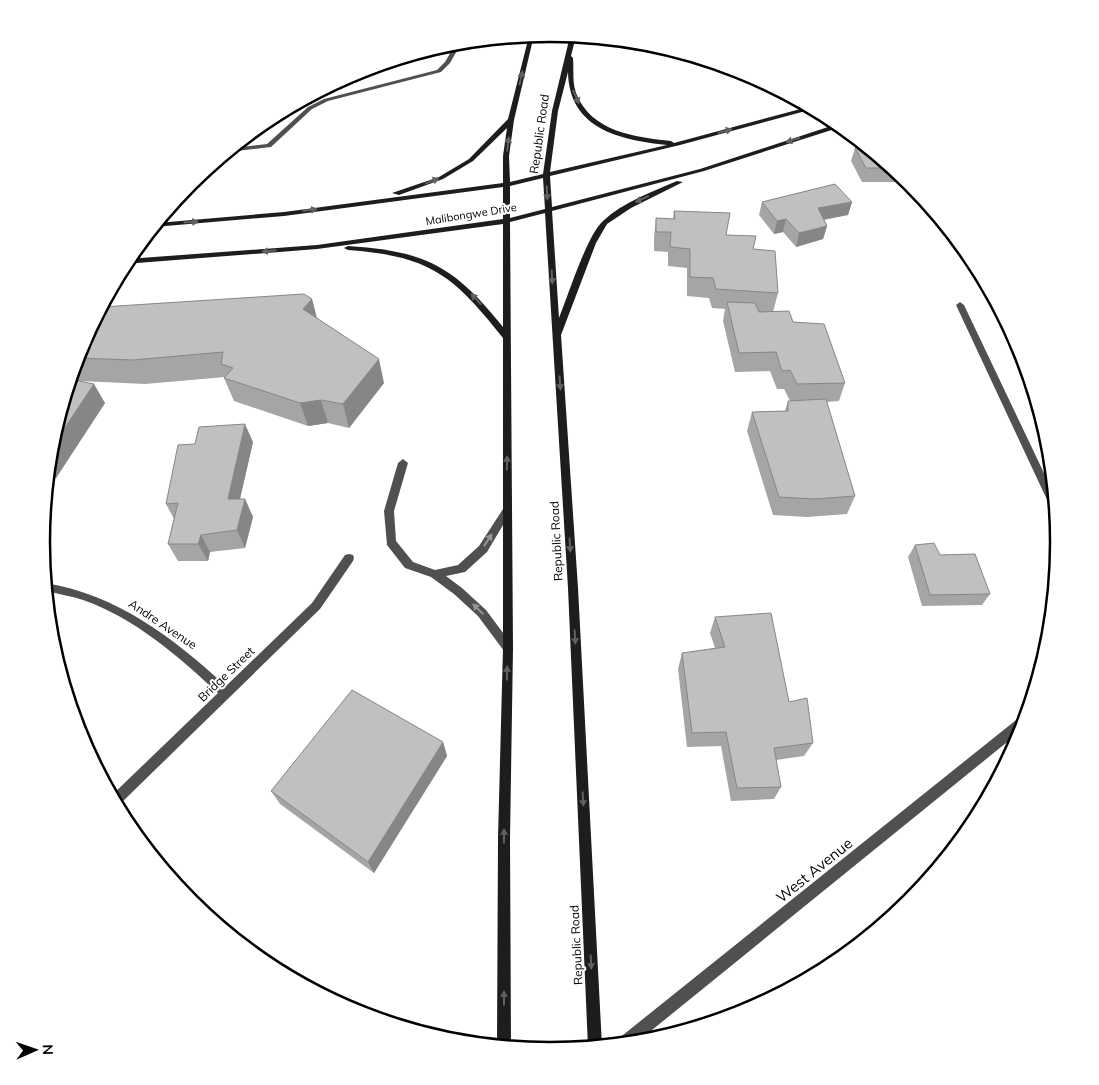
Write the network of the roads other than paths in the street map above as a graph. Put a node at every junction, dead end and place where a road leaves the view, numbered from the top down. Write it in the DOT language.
graph roads {
  1 [pos="530,43"];
  2 [pos="570,43"];
  3 [pos="569,49"];
  4 [pos="454,52"];
  5 [pos="802,110"];
  6 [pos="511,120"];
  7 [pos="829,128"];
  8 [pos="678,144"];
  9 [pos="242,149"];
  10 [pos="702,170"];
  11 [pos="546,176"];
  12 [pos="508,184"];
  13 [pos="352,205"];
  14 [pos="548,211"];
  15 [pos="507,221"];
  16 [pos="164,224"];
  17 [pos="317,246"];
  18 [pos="137,261"];
  19 [pos="960,305"];
  20 [pos="557,334"];
  21 [pos="506,337"];
  22 [pos="403,463"];
  23 [pos="1046,487"];
  24 [pos="506,512"];
  25 [pos="349,558"];
  26 [pos="435,574"];
  27 [pos="52,589"];
  28 [pos="508,648"];
  29 [pos="226,693"];
  30 [pos="1013,730"];
  31 [pos="119,797"];
  32 [pos="634,1035"];
  33 [pos="504,1040"];
  34 [pos="595,1040"];
  6 -- 1 [label="main road, Republic Road, one-way"];
  2 -- 3 [label="main road, Republic Road"];
  3 -- 8 [label="main road, one-way"];
  3 -- 11 [label="main road, Republic Road"];
  4 -- 9 [label="street"];
  8 -- 5 [label="main road, Malibongwe Drive, one-way"];
  12 -- 6 [label="main road, Republic Road, one-way"];
  13 -- 6 [label="main road, one-way"];
  7 -- 10 [label="main road, Malibongwe Drive, one-way"];
  8 -- 11 [label="main road, Malibongwe Drive"];
  10 -- 14 [label="main road, Malibongwe Drive"];
  10 -- 20 [label="main road, one-way"];
  11 -- 12 [label="main road, Malibongwe Drive"];
  11 -- 14 [label="main road, Republic Road, one-way"];
  12 -- 13 [label="main road, Malibongwe Drive"];
  12 -- 15 [label="main road, Republic Road"];
  16 -- 13 [label="main road, Malibongwe Drive, one-way"];
  14 -- 15 [label="main road, Malibongwe Drive"];
  14 -- 20 [label="main road, Republic Road, one-way"];
  15 -- 17 [label="main road, Malibongwe Drive"];
  15 -- 21 [label="main road, Republic Road"];
  17 -- 18 [label="main road, Malibongwe Drive, one-way"];
  21 -- 17 [label="main road, one-way"];
  19 -- 23 [label="street"];
  20 -- 34 [label="main road, Republic Road, one-way"];
  24 -- 21 [label="main road, Republic Road, one-way"];
  22 -- 26 [label="street"];
  26 -- 24 [label="street, one-way"];
  24 -- 28 [label="main road, Republic Road"];
  25 -- 29 [label="street, Bridge Street"];
  28 -- 26 [label="street, one-way"];
  27 -- 29 [label="street, Andre Avenue"];
  33 -- 28 [label="main road, Republic Road, one-way"];
  29 -- 31 [label="street, Bridge Street"];
  30 -- 32 [label="street, West Avenue"];
}
